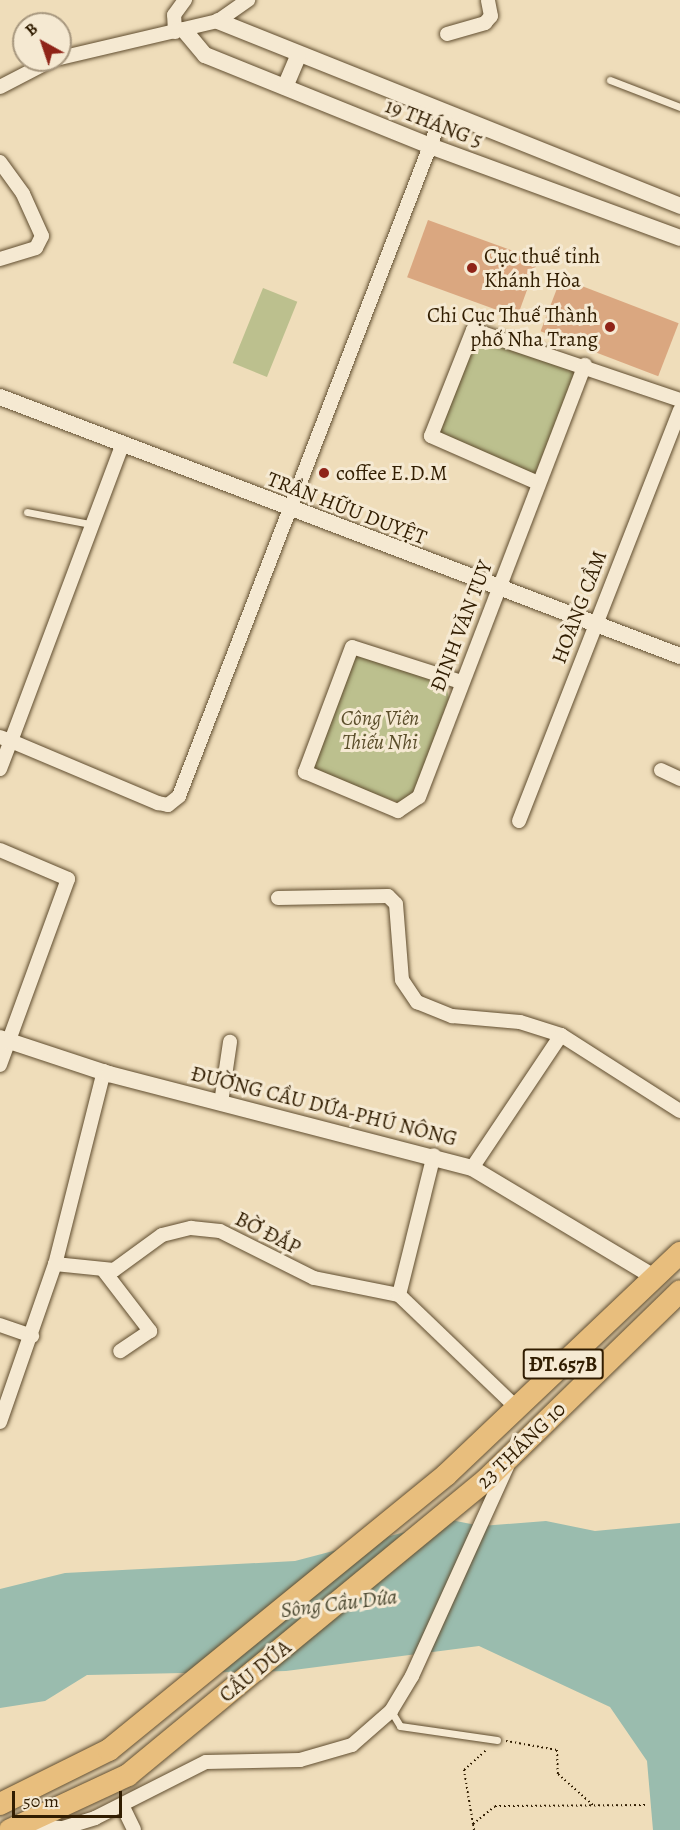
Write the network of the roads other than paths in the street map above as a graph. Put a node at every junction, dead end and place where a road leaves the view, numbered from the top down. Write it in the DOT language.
graph roads {
  1 [pos="185,0"];
  2 [pos="248,0"];
  3 [pos="488,0"];
  4 [pos="218,21"];
  5 [pos="180,31"];
  6 [pos="447,34"];
  7 [pos="72,55"];
  8 [pos="298,57"];
  9 [pos="29,72"];
  10 [pos="610,80"];
  11 [pos="0,87"];
  12 [pos="285,87"];
  13 [pos="680,107"];
  14 [pos="442,115"];
  15 [pos="430,146"];
  16 [pos="0,162"];
  17 [pos="680,206"];
  18 [pos="680,238"];
  19 [pos="0,259"];
  20 [pos="585,365"];
  21 [pos="0,397"];
  22 [pos="680,400"];
  23 [pos="680,410"];
  24 [pos="122,446"];
  25 [pos="538,483"];
  26 [pos="288,510"];
  27 [pos="27,512"];
  28 [pos="90,524"];
  29 [pos="498,589"];
  30 [pos="595,624"];
  31 [pos="680,656"];
  32 [pos="461,682"];
  33 [pos="5,739"];
  34 [pos="0,769"];
  35 [pos="661,770"];
  36 [pos="680,779"];
  37 [pos="519,821"];
  38 [pos="0,850"];
  39 [pos="278,898"];
  40 [pos="561,1035"];
  41 [pos="4,1039"];
  42 [pos="230,1042"];
  43 [pos="0,1065"];
  44 [pos="104,1071"];
  45 [pos="221,1103"];
  46 [pos="680,1111"];
  47 [pos="434,1155"];
  48 [pos="472,1168"];
  49 [pos="680,1253"];
  50 [pos="55,1264"];
  51 [pos="104,1270"];
  52 [pos="651,1275"];
  53 [pos="399,1295"];
  54 [pos="678,1295"];
  55 [pos="0,1325"];
  56 [pos="32,1336"];
  57 [pos="120,1351"];
  58 [pos="518,1409"];
  59 [pos="0,1422"];
  60 [pos="512,1456"];
  61 [pos="446,1475"];
  62 [pos="466,1498"];
  63 [pos="391,1711"];
  64 [pos="496,1740"];
  65 [pos="0,1804"];
  66 [pos="123,1807"];
  67 [pos="16,1827"];
  68 [pos="134,1830"];
  1 -- 5 [label="street"];
  2 -- 4 [label="street"];
  3 -- 6 [label="street"];
  4 -- 5 [label="street"];
  4 -- 8 [label="street, 19 THÁNG 5"];
  5 -- 7 [label="street"];
  5 -- 12 [label="street, 19 THÁNG 5"];
  8 -- 12 [label="street"];
  8 -- 14 [label="street, 19 THÁNG 5"];
  9 -- 11 [label="street"];
  10 -- 13 [label="lane"];
  12 -- 15 [label="street, 19 THÁNG 5"];
  14 -- 15 [label="street"];
  14 -- 17 [label="street, 19 THÁNG 5"];
  15 -- 18 [label="street, 19 THÁNG 5"];
  15 -- 26 [label="street"];
  16 -- 19 [label="street"];
  20 -- 22 [label="street"];
  20 -- 25 [label="street, ĐINH VĂN TUY"];
  20 -- 25 [label="street"];
  21 -- 24 [label="street, TRẦN HỮU DUYỆT"];
  23 -- 30 [label="street, HOÀNG CẦM"];
  24 -- 26 [label="street, TRẦN HỮU DUYỆT"];
  24 -- 28 [label="street"];
  25 -- 29 [label="street, ĐINH VĂN TUY"];
  26 -- 29 [label="street, TRẦN HỮU DUYỆT"];
  26 -- 33 [label="street"];
  27 -- 28 [label="lane"];
  28 -- 33 [label="street"];
  29 -- 30 [label="street, TRẦN HỮU DUYỆT"];
  29 -- 32 [label="street, ĐINH VĂN TUY"];
  30 -- 31 [label="street, TRẦN HỮU DUYỆT"];
  30 -- 37 [label="street, HOÀNG CẦM"];
  32 -- 32 [label="street, ĐINH VĂN TUY"];
  33 -- 34 [label="street"];
  35 -- 36 [label="street"];
  38 -- 41 [label="street"];
  39 -- 40 [label="street"];
  40 -- 46 [label="street"];
  40 -- 48 [label="street"];
  41 -- 43 [label="street"];
  41 -- 44 [label="street, ĐƯỜNG CẦU DỨA-PHÚ NÔNG"];
  42 -- 45 [label="street"];
  44 -- 45 [label="street, ĐƯỜNG CẦU DỨA-PHÚ NÔNG"];
  44 -- 50 [label="street"];
  45 -- 47 [label="street, ĐƯỜNG CẦU DỨA-PHÚ NÔNG"];
  47 -- 48 [label="street, ĐƯỜNG CẦU DỨA-PHÚ NÔNG"];
  47 -- 53 [label="street"];
  48 -- 52 [label="street, ĐƯỜNG CẦU DỨA-PHÚ NÔNG"];
  49 -- 52 [label="main road, 23 THÁNG 10 / ĐT.657B"];
  50 -- 51 [label="street, BỜ ĐẮP"];
  50 -- 56 [label="street"];
  51 -- 53 [label="street, BỜ ĐẮP"];
  51 -- 57 [label="street"];
  52 -- 54 [label="main road"];
  52 -- 58 [label="main road, 23 THÁNG 10 / ĐT.657B"];
  53 -- 58 [label="street"];
  54 -- 60 [label="main road, 23 THÁNG 10 / ĐT.657B"];
  55 -- 56 [label="street"];
  56 -- 59 [label="street"];
  58 -- 61 [label="main road, 23 THÁNG 10 / ĐT.657B"];
  60 -- 62 [label="main road, 23 THÁNG 10 / ĐT.657B"];
  60 -- 63 [label="street"];
  61 -- 65 [label="main road, CẦU DỨA / ĐT.657B"];
  62 -- 67 [label="main road, CẦU DỨA / ĐT.657B"];
  63 -- 64 [label="lane"];
  63 -- 66 [label="street"];
  66 -- 67 [label="street"];
  66 -- 68 [label="street"];
}
